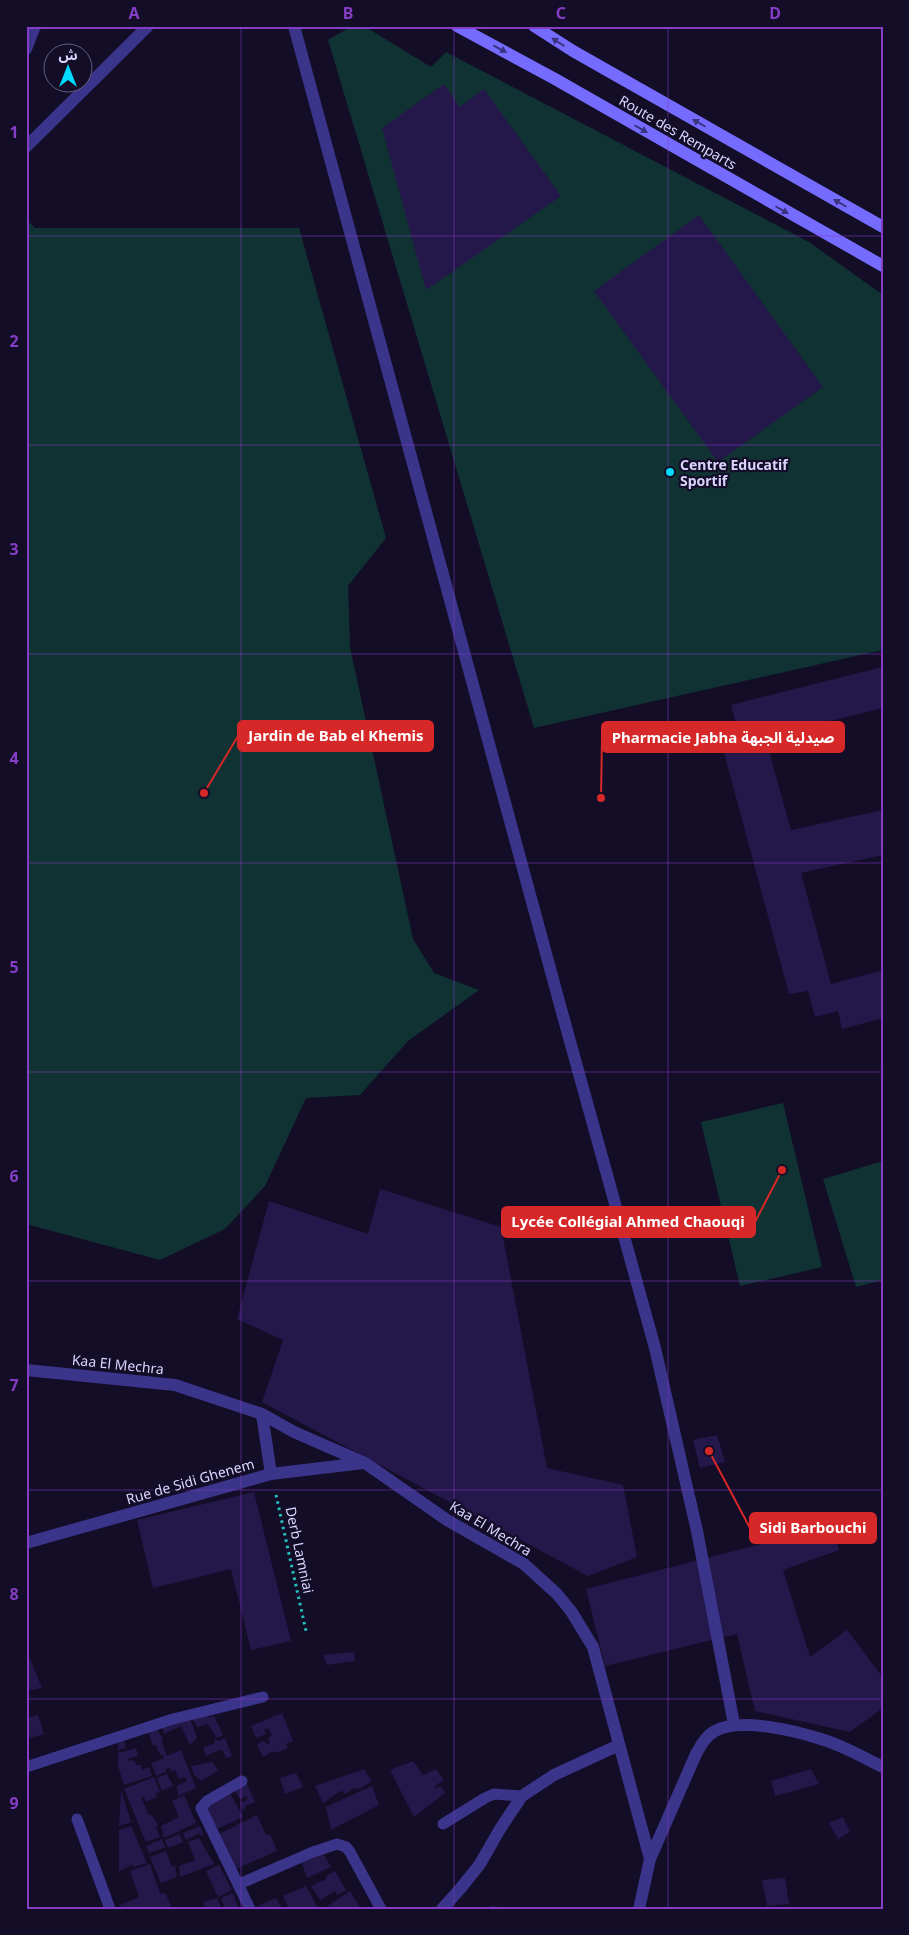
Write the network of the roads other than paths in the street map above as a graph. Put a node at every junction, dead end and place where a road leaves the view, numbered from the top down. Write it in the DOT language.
graph roads {
  1 [pos="35,26"];
  2 [pos="148,26"];
  3 [pos="294,26"];
  4 [pos="457,26"];
  5 [pos="534,26"];
  6 [pos="26,49"];
  7 [pos="26,147"];
  8 [pos="883,227"];
  9 [pos="883,266"];
  10 [pos="26,1370"];
  11 [pos="262,1414"];
  12 [pos="365,1463"];
  13 [pos="271,1474"];
  14 [pos="26,1543"];
  15 [pos="263,1697"];
  16 [pos="734,1724"];
  17 [pos="619,1745"];
  18 [pos="26,1767"];
  19 [pos="883,1767"];
  20 [pos="242,1781"];
  21 [pos="522,1796"];
  22 [pos="77,1819"];
  23 [pos="443,1824"];
  24 [pos="650,1859"];
  25 [pos="239,1884"];
  26 [pos="110,1909"];
  27 [pos="250,1909"];
  28 [pos="381,1909"];
  29 [pos="442,1909"];
  30 [pos="639,1909"];
  1 -- 6 [label="street"];
  2 -- 7 [label="street"];
  3 -- 16 [label="street"];
  4 -- 9 [label="main road, Route des Remparts, one-way"];
  8 -- 5 [label="main road, Route des Remparts, one-way"];
  10 -- 11 [label="street, Kaa El Mechra"];
  11 -- 12 [label="street, Kaa El Mechra"];
  11 -- 13 [label="street"];
  12 -- 13 [label="street, Rue de Sidi Ghenem"];
  12 -- 17 [label="street, Kaa El Mechra"];
  13 -- 14 [label="street, Rue de Sidi Ghenem"];
  15 -- 18 [label="lane"];
  16 -- 19 [label="street"];
  16 -- 24 [label="street"];
  17 -- 21 [label="street"];
  17 -- 24 [label="street, Kaa El Mechra"];
  20 -- 25 [label="lane"];
  21 -- 23 [label="lane"];
  21 -- 29 [label="street"];
  22 -- 26 [label="lane"];
  24 -- 30 [label="street"];
  25 -- 27 [label="lane"];
  25 -- 28 [label="lane"];
}
